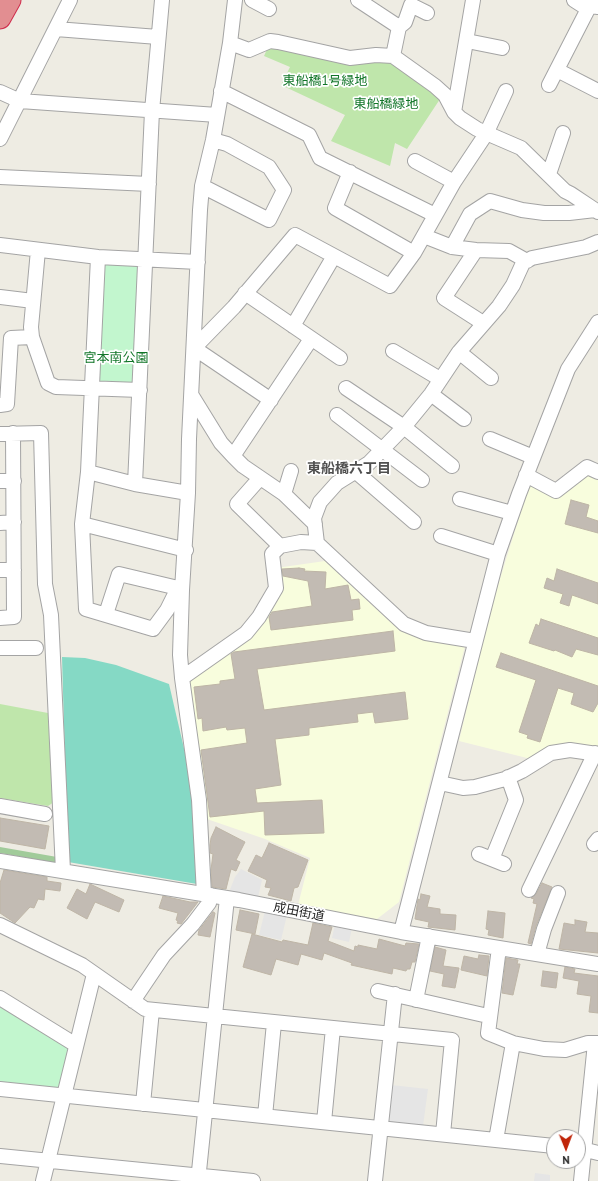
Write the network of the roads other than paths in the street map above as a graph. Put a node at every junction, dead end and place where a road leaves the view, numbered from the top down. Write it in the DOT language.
graph roads {
  1 [pos="10,0"];
  2 [pos="70,0"];
  3 [pos="162,0"];
  4 [pos="235,0"];
  5 [pos="252,0"];
  6 [pos="358,0"];
  7 [pos="473,0"];
  8 [pos="574,0"];
  9 [pos="593,8"];
  10 [pos="269,9"];
  11 [pos="427,13"];
  12 [pos="0,18"];
  13 [pos="399,27"];
  14 [pos="56,29"];
  15 [pos="158,37"];
  16 [pos="467,41"];
  17 [pos="230,42"];
  18 [pos="502,48"];
  19 [pos="393,56"];
  20 [pos="557,70"];
  21 [pos="549,85"];
  22 [pos="506,91"];
  23 [pos="598,91"];
  24 [pos="0,92"];
  25 [pos="222,92"];
  26 [pos="20,101"];
  27 [pos="152,111"];
  28 [pos="454,112"];
  29 [pos="217,115"];
  30 [pos="563,133"];
  31 [pos="486,134"];
  32 [pos="0,139"];
  33 [pos="213,140"];
  34 [pos="415,161"];
  35 [pos="350,172"];
  36 [pos="549,174"];
  37 [pos="0,177"];
  38 [pos="454,182"];
  39 [pos="149,184"];
  40 [pos="202,186"];
  41 [pos="596,211"];
  42 [pos="435,215"];
  43 [pos="424,236"];
  44 [pos="598,242"];
  45 [pos="0,245"];
  46 [pos="452,247"];
  47 [pos="38,250"];
  48 [pos="476,250"];
  49 [pos="414,252"];
  50 [pos="334,256"];
  51 [pos="98,257"];
  52 [pos="146,260"];
  53 [pos="526,261"];
  54 [pos="198,262"];
  55 [pos="245,293"];
  56 [pos="0,297"];
  57 [pos="33,301"];
  58 [pos="598,322"];
  59 [pos="483,323"];
  60 [pos="293,326"];
  61 [pos="32,337"];
  62 [pos="310,339"];
  63 [pos="194,348"];
  64 [pos="393,351"];
  65 [pos="459,352"];
  66 [pos="340,358"];
  67 [pos="491,378"];
  68 [pos="440,379"];
  69 [pos="92,388"];
  70 [pos="346,388"];
  71 [pos="140,390"];
  72 [pos="431,394"];
  73 [pos="192,396"];
  74 [pos="271,400"];
  75 [pos="0,405"];
  76 [pos="337,415"];
  77 [pos="464,419"];
  78 [pos="404,427"];
  79 [pos="6,434"];
  80 [pos="490,440"];
  81 [pos="382,449"];
  82 [pos="233,456"];
  83 [pos="533,457"];
  84 [pos="452,466"];
  85 [pos="291,471"];
  86 [pos="354,471"];
  87 [pos="88,472"];
  88 [pos="598,472"];
  89 [pos="526,475"];
  90 [pos="260,478"];
  91 [pos="422,480"];
  92 [pos="0,481"];
  93 [pos="14,481"];
  94 [pos="135,484"];
  95 [pos="188,493"];
  96 [pos="284,494"];
  97 [pos="460,499"];
  98 [pos="512,513"];
  99 [pos="7,522"];
  100 [pos="414,522"];
  101 [pos="82,524"];
  102 [pos="315,524"];
  103 [pos="441,536"];
  104 [pos="317,543"];
  105 [pos="280,546"];
  106 [pos="186,550"];
  107 [pos="498,554"];
  108 [pos="0,570"];
  109 [pos="14,570"];
  110 [pos="180,589"];
  111 [pos="106,614"];
  112 [pos="0,618"];
  113 [pos="475,641"];
  114 [pos="0,648"];
  115 [pos="36,648"];
  116 [pos="182,678"];
  117 [pos="597,753"];
  118 [pos="508,777"];
  119 [pos="440,783"];
  120 [pos="0,806"];
  121 [pos="45,814"];
  122 [pos="492,859"];
  123 [pos="0,860"];
  124 [pos="63,871"];
  125 [pos="529,890"];
  126 [pos="558,893"];
  127 [pos="208,894"];
  128 [pos="227,898"];
  129 [pos="0,925"];
  130 [pos="401,932"];
  131 [pos="429,936"];
  132 [pos="499,948"];
  133 [pos="537,954"];
  134 [pos="598,964"];
  135 [pos="94,974"];
  136 [pos="378,991"];
  137 [pos="394,994"];
  138 [pos="0,998"];
  139 [pos="132,1000"];
  140 [pos="416,1000"];
  141 [pos="152,1010"];
  142 [pos="215,1016"];
  143 [pos="488,1016"];
  144 [pos="274,1023"];
  145 [pos="333,1028"];
  146 [pos="391,1034"];
  147 [pos="513,1043"];
  148 [pos="596,1043"];
  149 [pos="76,1045"];
  150 [pos="0,1089"];
  151 [pos="64,1096"];
  152 [pos="143,1104"];
  153 [pos="205,1110"];
  154 [pos="266,1116"];
  155 [pos="324,1122"];
  156 [pos="381,1128"];
  157 [pos="584,1129"];
  158 [pos="442,1134"];
  159 [pos="496,1140"];
  160 [pos="546,1145"];
  161 [pos="586,1150"];
  162 [pos="598,1153"];
  163 [pos="0,1156"];
  164 [pos="48,1161"];
  165 [pos="581,1169"];
  166 [pos="144,1176"];
  167 [pos="198,1178"];
  168 [pos="43,1181"];
  169 [pos="253,1181"];
  170 [pos="375,1181"];
  171 [pos="581,1181"];
  1 -- 12 [label="highway"];
  2 -- 14 [label="street"];
  3 -- 15 [label="street"];
  4 -- 17 [label="street"];
  5 -- 10 [label="street"];
  6 -- 13 [label="street"];
  7 -- 16 [label="street"];
  8 -- 9 [label="street"];
  9 -- 20 [label="street"];
  11 -- 13 [label="street"];
  13 -- 19 [label="street"];
  14 -- 15 [label="street"];
  14 -- 26 [label="street"];
  15 -- 27 [label="street"];
  16 -- 18 [label="street"];
  16 -- 28 [label="street"];
  17 -- 19 [label="street"];
  17 -- 25 [label="street"];
  19 -- 28 [label="street"];
  20 -- 21 [label="street"];
  20 -- 23 [label="street"];
  22 -- 31 [label="street"];
  24 -- 26 [label="street"];
  25 -- 29 [label="street"];
  25 -- 35 [label="street"];
  26 -- 27 [label="street"];
  26 -- 32 [label="street"];
  27 -- 29 [label="street"];
  27 -- 39 [label="street"];
  28 -- 31 [label="street"];
  29 -- 33 [label="street"];
  30 -- 36 [label="street"];
  31 -- 36 [label="street"];
  31 -- 38 [label="street"];
  33 -- 40 [label="street"];
  33 -- 40 [label="street"];
  34 -- 38 [label="street"];
  35 -- 42 [label="street"];
  35 -- 49 [label="street"];
  36 -- 41 [label="street"];
  37 -- 39 [label="street"];
  38 -- 42 [label="street"];
  39 -- 52 [label="street"];
  40 -- 54 [label="street"];
  41 -- 46 [label="street"];
  42 -- 43 [label="street"];
  43 -- 46 [label="street"];
  43 -- 49 [label="street"];
  44 -- 53 [label="street"];
  45 -- 47 [label="street"];
  46 -- 48 [label="street"];
  47 -- 51 [label="street"];
  47 -- 57 [label="street"];
  48 -- 53 [label="street"];
  48 -- 59 [label="street"];
  49 -- 50 [label="street"];
  50 -- 55 [label="street"];
  50 -- 60 [label="street"];
  51 -- 52 [label="street"];
  51 -- 69 [label="street"];
  52 -- 54 [label="street"];
  52 -- 71 [label="street"];
  53 -- 59 [label="street"];
  54 -- 63 [label="street"];
  55 -- 60 [label="street"];
  55 -- 63 [label="street"];
  56 -- 57 [label="street"];
  57 -- 61 [label="street"];
  58 -- 83 [label="street"];
  59 -- 65 [label="street"];
  60 -- 62 [label="street"];
  61 -- 69 [label="street"];
  61 -- 75 [label="street"];
  62 -- 66 [label="street"];
  62 -- 74 [label="street"];
  63 -- 73 [label="street"];
  63 -- 74 [label="street"];
  64 -- 68 [label="street"];
  65 -- 67 [label="street"];
  65 -- 68 [label="street"];
  68 -- 72 [label="street"];
  69 -- 71 [label="street"];
  69 -- 87 [label="street"];
  70 -- 78 [label="street"];
  71 -- 94 [label="street"];
  72 -- 77 [label="street"];
  72 -- 78 [label="street"];
  73 -- 82 [label="street"];
  73 -- 95 [label="street"];
  74 -- 82 [label="street"];
  76 -- 81 [label="street"];
  78 -- 81 [label="street"];
  78 -- 84 [label="street"];
  79 -- 93 [label="street"];
  79 -- 124 [label="street"];
  80 -- 83 [label="street"];
  81 -- 86 [label="street"];
  81 -- 91 [label="street"];
  82 -- 90 [label="street"];
  83 -- 89 [label="street"];
  85 -- 96 [label="street"];
  86 -- 100 [label="street"];
  86 -- 102 [label="street"];
  87 -- 94 [label="street"];
  87 -- 101 [label="street"];
  88 -- 89 [label="street"];
  89 -- 98 [label="street"];
  90 -- 96 [label="street"];
  90 -- 105 [label="street"];
  92 -- 93 [label="street"];
  93 -- 99 [label="street"];
  94 -- 95 [label="street"];
  95 -- 106 [label="street"];
  96 -- 102 [label="street"];
  97 -- 98 [label="street"];
  98 -- 107 [label="street"];
  99 -- 109 [label="street"];
  101 -- 106 [label="street"];
  101 -- 111 [label="street"];
  102 -- 104 [label="street"];
  103 -- 107 [label="street"];
  104 -- 105 [label="street"];
  104 -- 113 [label="street"];
  105 -- 116 [label="street"];
  106 -- 110 [label="street"];
  107 -- 113 [label="street"];
  108 -- 109 [label="street"];
  109 -- 112 [label="street"];
  110 -- 111 [label="street"];
  110 -- 111 [label="street"];
  110 -- 116 [label="street"];
  113 -- 119 [label="street"];
  114 -- 115 [label="street"];
  116 -- 127 [label="street"];
  117 -- 118 [label="street"];
  117 -- 125 [label="street"];
  118 -- 119 [label="street"];
  118 -- 122 [label="street"];
  119 -- 130 [label="street"];
  120 -- 121 [label="street"];
  123 -- 124 [label="street, 成田街道"];
  124 -- 127 [label="street, 成田街道"];
  126 -- 133 [label="street"];
  127 -- 128 [label="street, 成田街道"];
  127 -- 139 [label="street"];
  128 -- 130 [label="street, 成田街道"];
  128 -- 142 [label="street"];
  129 -- 135 [label="street"];
  130 -- 131 [label="street, 成田街道"];
  131 -- 132 [label="street, 成田街道"];
  131 -- 140 [label="street"];
  132 -- 133 [label="street, 成田街道"];
  132 -- 143 [label="street"];
  133 -- 134 [label="street, 成田街道"];
  135 -- 139 [label="street"];
  135 -- 149 [label="street"];
  136 -- 137 [label="street"];
  137 -- 140 [label="street"];
  137 -- 146 [label="street"];
  138 -- 149 [label="street"];
  139 -- 141 [label="street"];
  140 -- 143 [label="street"];
  141 -- 142 [label="street"];
  141 -- 152 [label="street"];
  142 -- 144 [label="street"];
  142 -- 153 [label="street"];
  143 -- 147 [label="street"];
  144 -- 145 [label="street"];
  144 -- 154 [label="street"];
  145 -- 146 [label="street"];
  145 -- 155 [label="street"];
  146 -- 156 [label="street"];
  146 -- 158 [label="street"];
  147 -- 148 [label="street"];
  147 -- 159 [label="street"];
  148 -- 157 [label="street"];
  149 -- 151 [label="street"];
  150 -- 151 [label="street"];
  151 -- 152 [label="street"];
  151 -- 164 [label="street"];
  152 -- 153 [label="street"];
  153 -- 154 [label="street"];
  153 -- 167 [label="street"];
  154 -- 155 [label="street"];
  155 -- 156 [label="street"];
  156 -- 158 [label="street"];
  156 -- 170 [label="street"];
  158 -- 159 [label="street"];
  159 -- 160 [label="street"];
  161 -- 162 [label="street"];
  163 -- 164 [label="street"];
  164 -- 166 [label="street"];
  164 -- 168 [label="street"];
  165 -- 171 [label="street"];
  166 -- 167 [label="street"];
  167 -- 169 [label="street"];
}
